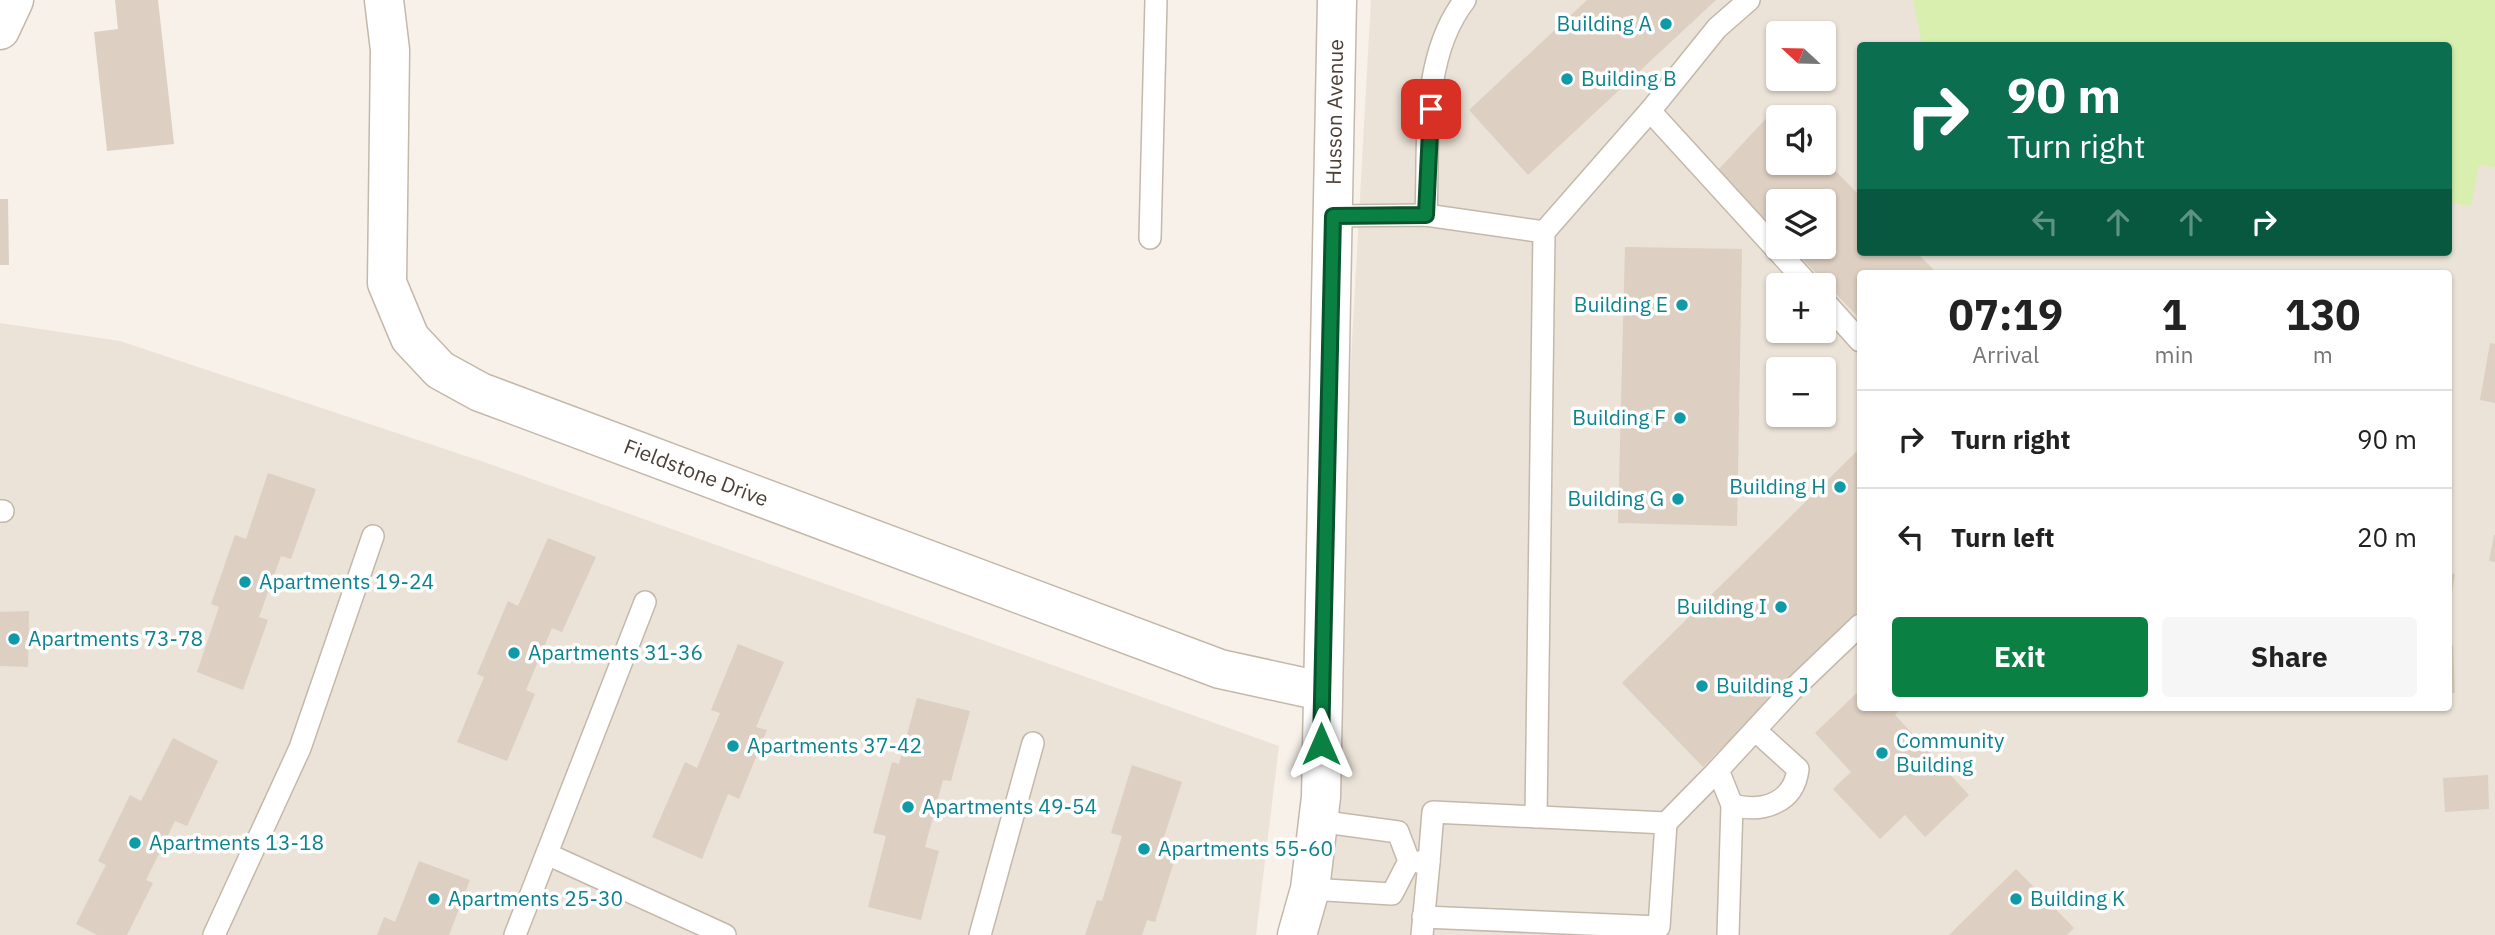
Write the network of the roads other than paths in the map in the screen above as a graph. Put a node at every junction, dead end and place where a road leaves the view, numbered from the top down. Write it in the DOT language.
graph roads {
  1 [pos="14,0"];
  2 [pos="384,0"];
  3 [pos="1156,0"];
  4 [pos="1337,0"];
  5 [pos="1465,0"];
  6 [pos="1749,0"];
  7 [pos="0,30"];
  8 [pos="1650,111"];
  9 [pos="1426,215"];
  10 [pos="1333,216"];
  11 [pos="1544,232"];
  12 [pos="1150,239"];
  13 [pos="1798,273"];
  14 [pos="1836,314"];
  15 [pos="1857,338"];
  16 [pos="373,536"];
  17 [pos="645,602"];
  18 [pos="1857,628"];
  19 [pos="1321,691"];
  20 [pos="1755,730"];
  21 [pos="1033,743"];
  22 [pos="1718,770"];
  23 [pos="1732,806"];
  24 [pos="1536,817"];
  25 [pos="1318,821"];
  26 [pos="1666,823"];
  27 [pos="547,853"];
  28 [pos="1419,862"];
  29 [pos="1310,889"];
  30 [pos="1422,926"];
  31 [pos="214,935"];
  32 [pos="515,935"];
  33 [pos="725,935"];
  34 [pos="980,935"];
  35 [pos="1297,935"];
  36 [pos="1728,935"];
  1 -- 7 [label="street"];
  2 -- 19 [label="street, Fieldstone Drive"];
  3 -- 12 [label="lane"];
  4 -- 10 [label="street, Husson Avenue"];
  5 -- 9 [label="lane"];
  6 -- 8 [label="lane"];
  8 -- 11 [label="lane"];
  8 -- 13 [label="lane"];
  9 -- 10 [label="lane"];
  9 -- 11 [label="lane"];
  10 -- 19 [label="street, Husson Avenue"];
  11 -- 24 [label="lane"];
  14 -- 15 [label="lane"];
  16 -- 31 [label="lane"];
  17 -- 27 [label="lane"];
  18 -- 20 [label="lane"];
  19 -- 25 [label="street, Husson Avenue"];
  20 -- 22 [label="lane"];
  20 -- 23 [label="lane"];
  21 -- 34 [label="lane"];
  22 -- 23 [label="lane"];
  22 -- 26 [label="lane"];
  23 -- 36 [label="lane"];
  24 -- 26 [label="lane"];
  24 -- 28 [label="lane"];
  25 -- 28 [label="lane"];
  25 -- 29 [label="street, Husson Avenue"];
  26 -- 30 [label="lane"];
  27 -- 32 [label="lane"];
  27 -- 33 [label="lane"];
  28 -- 29 [label="lane"];
  28 -- 30 [label="lane"];
  29 -- 35 [label="street, Husson Avenue"];
}
